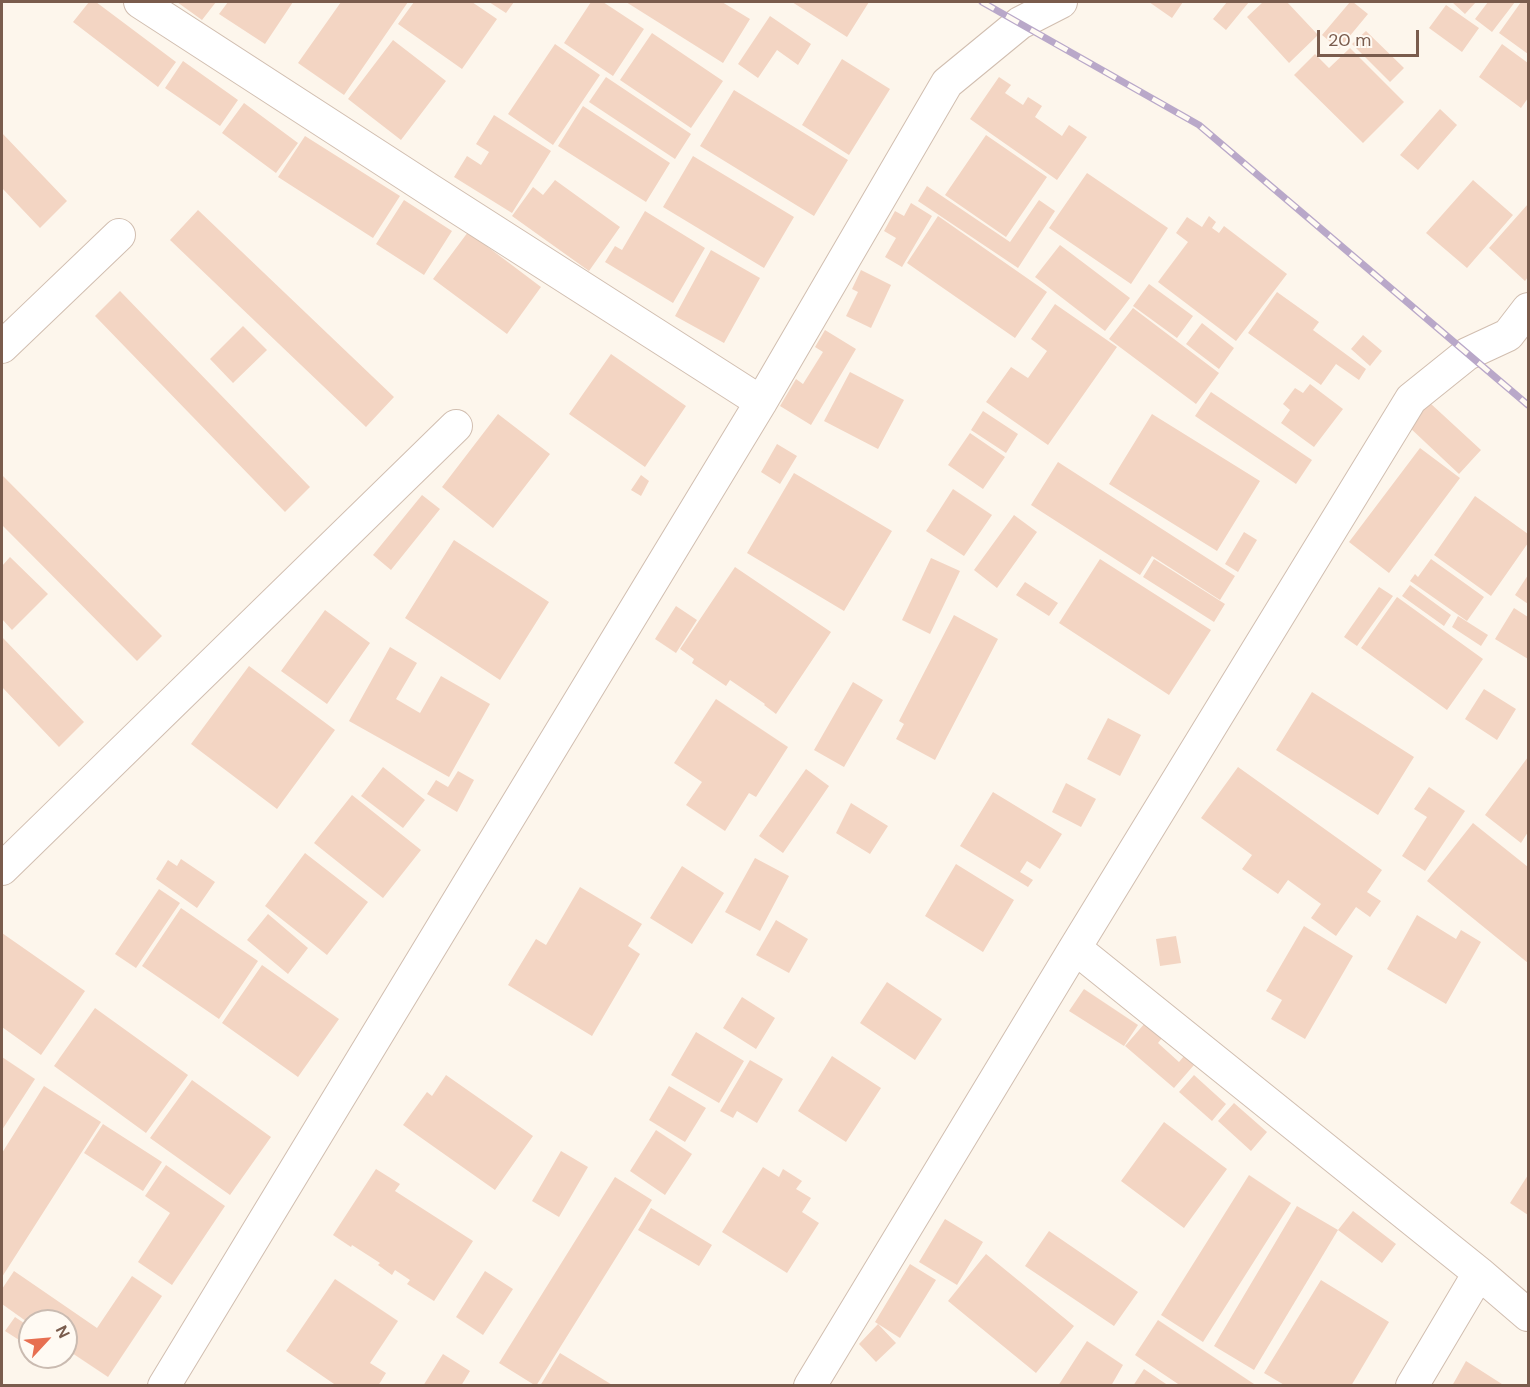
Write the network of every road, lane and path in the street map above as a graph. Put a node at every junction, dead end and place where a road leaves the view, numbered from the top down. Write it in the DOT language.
graph roads {
  1 [pos="140,2"];
  2 [pos="1061,2"];
  3 [pos="119,235"];
  4 [pos="1528,309"];
  5 [pos="2,347"];
  6 [pos="761,402"];
  7 [pos="456,426"];
  8 [pos="2,869"];
  9 [pos="1075,948"];
  10 [pos="1479,1273"];
  11 [pos="1528,1315"];
  12 [pos="164,1386"];
  13 [pos="810,1386"];
  14 [pos="1412,1386"];
  1 -- 6 [label="street"];
  2 -- 6 [label="street"];
  3 -- 5 [label="street"];
  4 -- 9 [label="street"];
  6 -- 12 [label="street"];
  7 -- 8 [label="street"];
  9 -- 10 [label="street"];
  9 -- 13 [label="street"];
  10 -- 11 [label="street"];
  10 -- 14 [label="street"];
}
